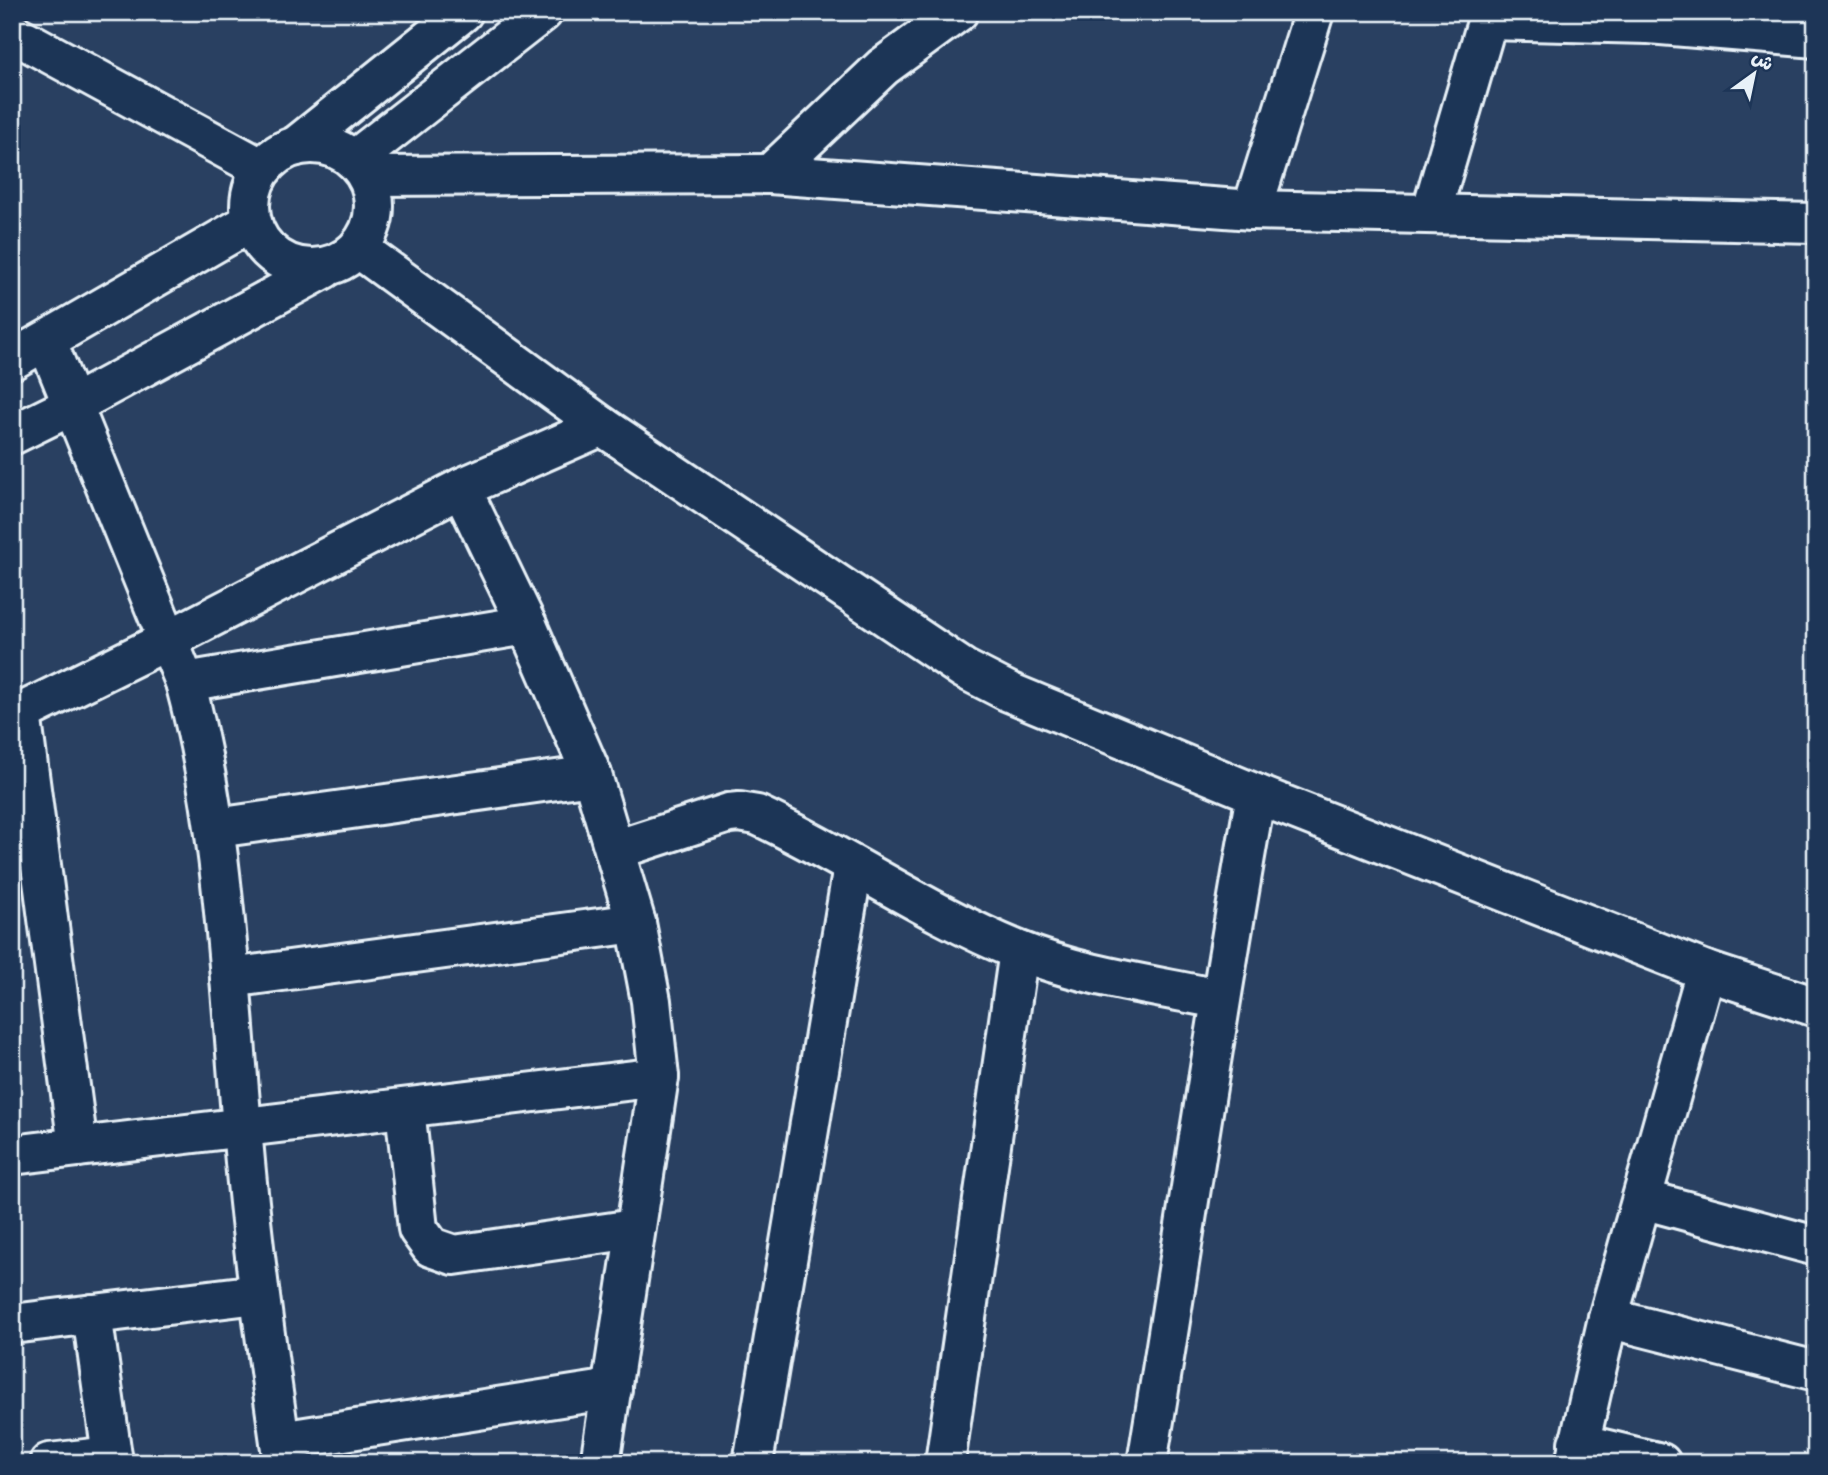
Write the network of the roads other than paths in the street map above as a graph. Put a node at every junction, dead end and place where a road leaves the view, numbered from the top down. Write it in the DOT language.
graph roads {
  1 [pos="463,12"];
  2 [pos="543,12"];
  3 [pos="958,12"];
  4 [pos="1314,12"];
  5 [pos="1489,16"];
  6 [pos="1651,18"];
  7 [pos="12,33"];
  8 [pos="1816,38"];
  9 [pos="296,146"];
  10 [pos="261,168"];
  11 [pos="361,168"];
  12 [pos="770,174"];
  13 [pos="1252,210"];
  14 [pos="1431,212"];
  15 [pos="251,222"];
  16 [pos="1816,223"];
  17 [pos="359,249"];
  18 [pos="324,269"];
  19 [pos="47,342"];
  20 [pos="12,360"];
  21 [pos="73,405"];
  22 [pos="602,426"];
  23 [pos="12,435"];
  24 [pos="461,488"];
  25 [pos="527,625"];
  26 [pos="168,640"];
  27 [pos="186,682"];
  28 [pos="17,715"];
  29 [pos="592,775"];
  30 [pos="1256,794"];
  31 [pos="216,828"];
  32 [pos="615,850"];
  33 [pos="853,867"];
  34 [pos="636,923"];
  35 [pos="1020,951"];
  36 [pos="1706,971"];
  37 [pos="230,978"];
  38 [pos="1219,999"];
  39 [pos="1816,1007"];
  40 [pos="659,1077"];
  41 [pos="405,1108"];
  42 [pos="242,1128"];
  43 [pos="78,1147"];
  44 [pos="12,1155"];
  45 [pos="1642,1199"];
  46 [pos="634,1229"];
  47 [pos="1816,1246"];
  48 [pos="258,1294"];
  49 [pos="92,1314"];
  50 [pos="1608,1318"];
  51 [pos="12,1324"];
  52 [pos="1816,1371"];
  53 [pos="612,1389"];
  54 [pos="281,1452"];
  55 [pos="1577,1453"];
  56 [pos="112,1459"];
  57 [pos="50,1463"];
  58 [pos="600,1463"];
  59 [pos="753,1463"];
  60 [pos="945,1463"];
  61 [pos="1147,1463"];
  62 [pos="1661,1463"];
  1 -- 9 [label="street"];
  2 -- 11 [label="street"];
  3 -- 12 [label="street"];
  4 -- 13 [label="street"];
  5 -- 6 [label="street"];
  5 -- 14 [label="street"];
  6 -- 8 [label="street"];
  7 -- 10 [label="street"];
  9 -- 10 [label="street"];
  9 -- 11 [label="street"];
  10 -- 15 [label="street"];
  11 -- 12 [label="street"];
  11 -- 17 [label="street"];
  12 -- 13 [label="street"];
  13 -- 14 [label="street"];
  14 -- 16 [label="street"];
  15 -- 18 [label="street"];
  15 -- 19 [label="street"];
  17 -- 18 [label="street"];
  17 -- 22 [label="street"];
  18 -- 21 [label="street"];
  19 -- 20 [label="street"];
  19 -- 21 [label="street"];
  21 -- 23 [label="street"];
  21 -- 26 [label="street"];
  22 -- 24 [label="street"];
  22 -- 30 [label="street"];
  24 -- 25 [label="street"];
  24 -- 26 [label="street"];
  25 -- 27 [label="street"];
  25 -- 29 [label="street"];
  26 -- 27 [label="street"];
  26 -- 28 [label="street"];
  27 -- 31 [label="street"];
  28 -- 43 [label="street"];
  29 -- 31 [label="street"];
  29 -- 32 [label="street"];
  30 -- 36 [label="street"];
  30 -- 38 [label="street"];
  31 -- 37 [label="street"];
  32 -- 33 [label="street"];
  32 -- 34 [label="street"];
  33 -- 35 [label="street"];
  33 -- 59 [label="street"];
  34 -- 37 [label="street"];
  34 -- 40 [label="street"];
  35 -- 38 [label="street"];
  35 -- 60 [label="street"];
  36 -- 39 [label="street"];
  36 -- 45 [label="street"];
  37 -- 42 [label="street"];
  38 -- 61 [label="street"];
  40 -- 41 [label="street"];
  40 -- 46 [label="street"];
  41 -- 42 [label="street"];
  41 -- 46 [label="street"];
  42 -- 43 [label="street"];
  42 -- 48 [label="street"];
  43 -- 44 [label="street"];
  45 -- 47 [label="street"];
  45 -- 50 [label="street"];
  46 -- 53 [label="street"];
  48 -- 49 [label="street"];
  48 -- 54 [label="street"];
  49 -- 51 [label="street"];
  49 -- 56 [label="street"];
  50 -- 52 [label="street"];
  50 -- 55 [label="street"];
  53 -- 54 [label="street"];
  53 -- 58 [label="street"];
  55 -- 62 [label="street"];
  56 -- 57 [label="street"];
}
